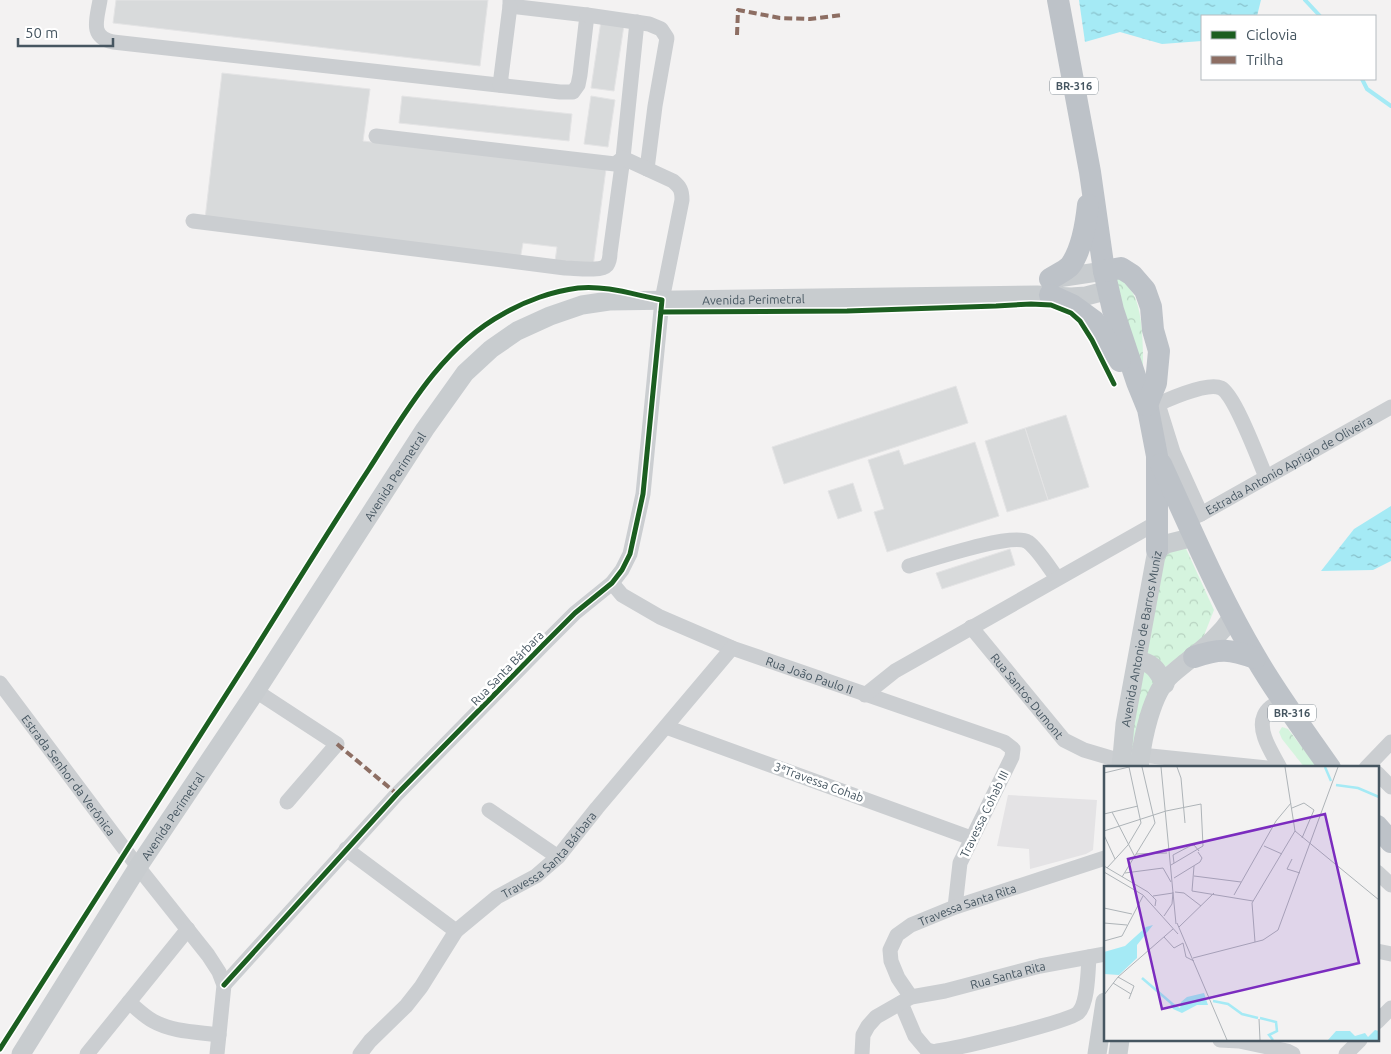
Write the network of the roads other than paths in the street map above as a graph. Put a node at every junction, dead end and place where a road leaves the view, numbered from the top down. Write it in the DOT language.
graph roads {
  1 [pos="100,0"];
  2 [pos="1058,0"];
  3 [pos="510,3"];
  4 [pos="578,10"];
  5 [pos="637,22"];
  6 [pos="500,85"];
  7 [pos="628,102"];
  8 [pos="655,106"];
  9 [pos="376,136"];
  10 [pos="623,158"];
  11 [pos="647,169"];
  12 [pos="1090,172"];
  13 [pos="193,221"];
  14 [pos="1106,280"];
  15 [pos="1050,287"];
  16 [pos="662,300"];
  17 [pos="1136,382"];
  18 [pos="1151,406"];
  19 [pos="1391,407"];
  20 [pos="1157,456"];
  21 [pos="1266,477"];
  22 [pos="1158,522"];
  23 [pos="1194,524"];
  24 [pos="1157,550"];
  25 [pos="909,566"];
  26 [pos="1057,578"];
  27 [pos="612,583"];
  28 [pos="1233,616"];
  29 [pos="971,627"];
  30 [pos="732,648"];
  31 [pos="1194,657"];
  32 [pos="1255,658"];
  33 [pos="1137,661"];
  34 [pos="0,683"];
  35 [pos="1165,684"];
  36 [pos="256,691"];
  37 [pos="865,695"];
  38 [pos="1282,700"];
  39 [pos="666,727"];
  40 [pos="1391,742"];
  41 [pos="1013,752"];
  42 [pos="1140,761"];
  43 [pos="1121,764"];
  44 [pos="1231,766"];
  45 [pos="1279,766"];
  46 [pos="1329,766"];
  47 [pos="1373,766"];
  48 [pos="1378,775"];
  49 [pos="1391,787"];
  50 [pos="287,802"];
  51 [pos="490,810"];
  52 [pos="1378,827"];
  53 [pos="971,838"];
  54 [pos="1391,842"];
  55 [pos="346,849"];
  56 [pos="558,857"];
  57 [pos="1104,858"];
  58 [pos="138,867"];
  59 [pos="1378,873"];
  60 [pos="1391,885"];
  61 [pos="956,907"];
  62 [pos="188,929"];
  63 [pos="456,930"];
  64 [pos="1378,951"];
  65 [pos="1104,954"];
  66 [pos="1391,954"];
  67 [pos="1089,956"];
  68 [pos="224,985"];
  69 [pos="906,1000"];
  70 [pos="129,1002"];
  71 [pos="1104,1008"];
  72 [pos="1391,1008"];
  73 [pos="1378,1021"];
  74 [pos="218,1035"];
  75 [pos="1244,1042"];
  76 [pos="1358,1042"];
  77 [pos="21,1054"];
  78 [pos="87,1054"];
  79 [pos="218,1054"];
  80 [pos="360,1054"];
  81 [pos="862,1054"];
  82 [pos="1097,1054"];
  83 [pos="1293,1054"];
  84 [pos="1346,1054"];
  1 -- 6 [label="street"];
  2 -- 12 [label="highway, BR-316"];
  3 -- 4 [label="street"];
  3 -- 6 [label="street"];
  4 -- 5 [label="street"];
  4 -- 6 [label="street"];
  5 -- 7 [label="street"];
  5 -- 8 [label="street"];
  7 -- 8 [label="street"];
  7 -- 10 [label="street"];
  8 -- 11 [label="street"];
  9 -- 10 [label="street"];
  10 -- 11 [label="street, Rua Santa Bárbara"];
  10 -- 13 [label="street"];
  11 -- 16 [label="street, Rua Santa Bárbara"];
  12 -- 14 [label="highway, BR-316"];
  12 -- 15 [label="highway"];
  14 -- 15 [label="main road"];
  14 -- 17 [label="highway, BR-316"];
  14 -- 18 [label="highway"];
  15 -- 16 [label="main road, Avenida Perimetral"];
  15 -- 17 [label="highway"];
  16 -- 27 [label="street, Rua Santa Bárbara"];
  16 -- 36 [label="main road, Avenida Perimetral"];
  17 -- 18 [label="highway, BR-316"];
  18 -- 20 [label="highway, BR-316"];
  18 -- 21 [label="street"];
  18 -- 23 [label="street"];
  19 -- 21 [label="street, Estrada Antonio Aprigio de Oliveira"];
  20 -- 22 [label="highway"];
  20 -- 23 [label="highway, BR-316"];
  21 -- 23 [label="street, Estrada Antonio Aprigio de Oliveira"];
  22 -- 24 [label="highway"];
  22 -- 26 [label="street"];
  23 -- 24 [label="main road, Avenida Antonio de Barros Muniz"];
  23 -- 28 [label="highway, BR-316"];
  24 -- 33 [label="main road, Avenida Antonio de Barros Muniz"];
  25 -- 26 [label="street"];
  26 -- 29 [label="street"];
  27 -- 30 [label="street, Rua João Paulo II"];
  27 -- 55 [label="street, Rua Santa Bárbara"];
  28 -- 31 [label="main road, Avenida Antonio de Barros Muniz"];
  28 -- 32 [label="highway, BR-316"];
  29 -- 37 [label="street"];
  29 -- 43 [label="street, Rua Santos Dumont"];
  30 -- 37 [label="street, Rua João Paulo II"];
  30 -- 39 [label="street, Travessa Santa Bárbara"];
  31 -- 32 [label="highway"];
  31 -- 35 [label="main road, Avenida Antonio de Barros Muniz"];
  32 -- 38 [label="highway, BR-316"];
  33 -- 35 [label="main road"];
  33 -- 43 [label="main road, Avenida Antonio de Barros Muniz"];
  34 -- 58 [label="street, Estrada Senhor da Verônica"];
  35 -- 42 [label="main road, Avenida Antonio de Barros Muniz"];
  36 -- 50 [label="street"];
  36 -- 58 [label="main road, Avenida Perimetral"];
  37 -- 41 [label="street, Rua João Paulo II"];
  38 -- 45 [label="street"];
  38 -- 46 [label="highway, BR-316"];
  39 -- 53 [label="street, 3ªTravessa Cohab"];
  39 -- 56 [label="street, Travessa Santa Bárbara"];
  40 -- 47 [label="street"];
  41 -- 53 [label="street, Travessa Cohab III"];
  42 -- 44 [label="street"];
  48 -- 49 [label="street"];
  51 -- 56 [label="street"];
  52 -- 54 [label="highway"];
  53 -- 61 [label="street, Travessa Cohab III"];
  55 -- 63 [label="street"];
  55 -- 68 [label="street, Rua Santa Bárbara"];
  56 -- 63 [label="street, Travessa Santa Bárbara"];
  57 -- 61 [label="street, Travessa Santa Rita"];
  58 -- 62 [label="street, Estrada Senhor da Verônica"];
  58 -- 77 [label="main road, Avenida Perimetral"];
  59 -- 60 [label="street"];
  61 -- 69 [label="street, Travessa Santa Rita"];
  62 -- 68 [label="street, Estrada Senhor da Verônica"];
  62 -- 70 [label="street"];
  63 -- 80 [label="street, Travessa Santa Bárbara"];
  64 -- 66 [label="street"];
  65 -- 67 [label="street, Rua Santa Rita"];
  67 -- 69 [label="street, Rua Santa Rita"];
  67 -- 69 [label="street"];
  68 -- 74 [label="street"];
  69 -- 81 [label="street, Rua Santa Rita"];
  70 -- 74 [label="street"];
  70 -- 78 [label="street"];
  71 -- 82 [label="main road"];
  72 -- 73 [label="street"];
  74 -- 79 [label="street"];
  75 -- 83 [label="street"];
  76 -- 84 [label="street"];
}
